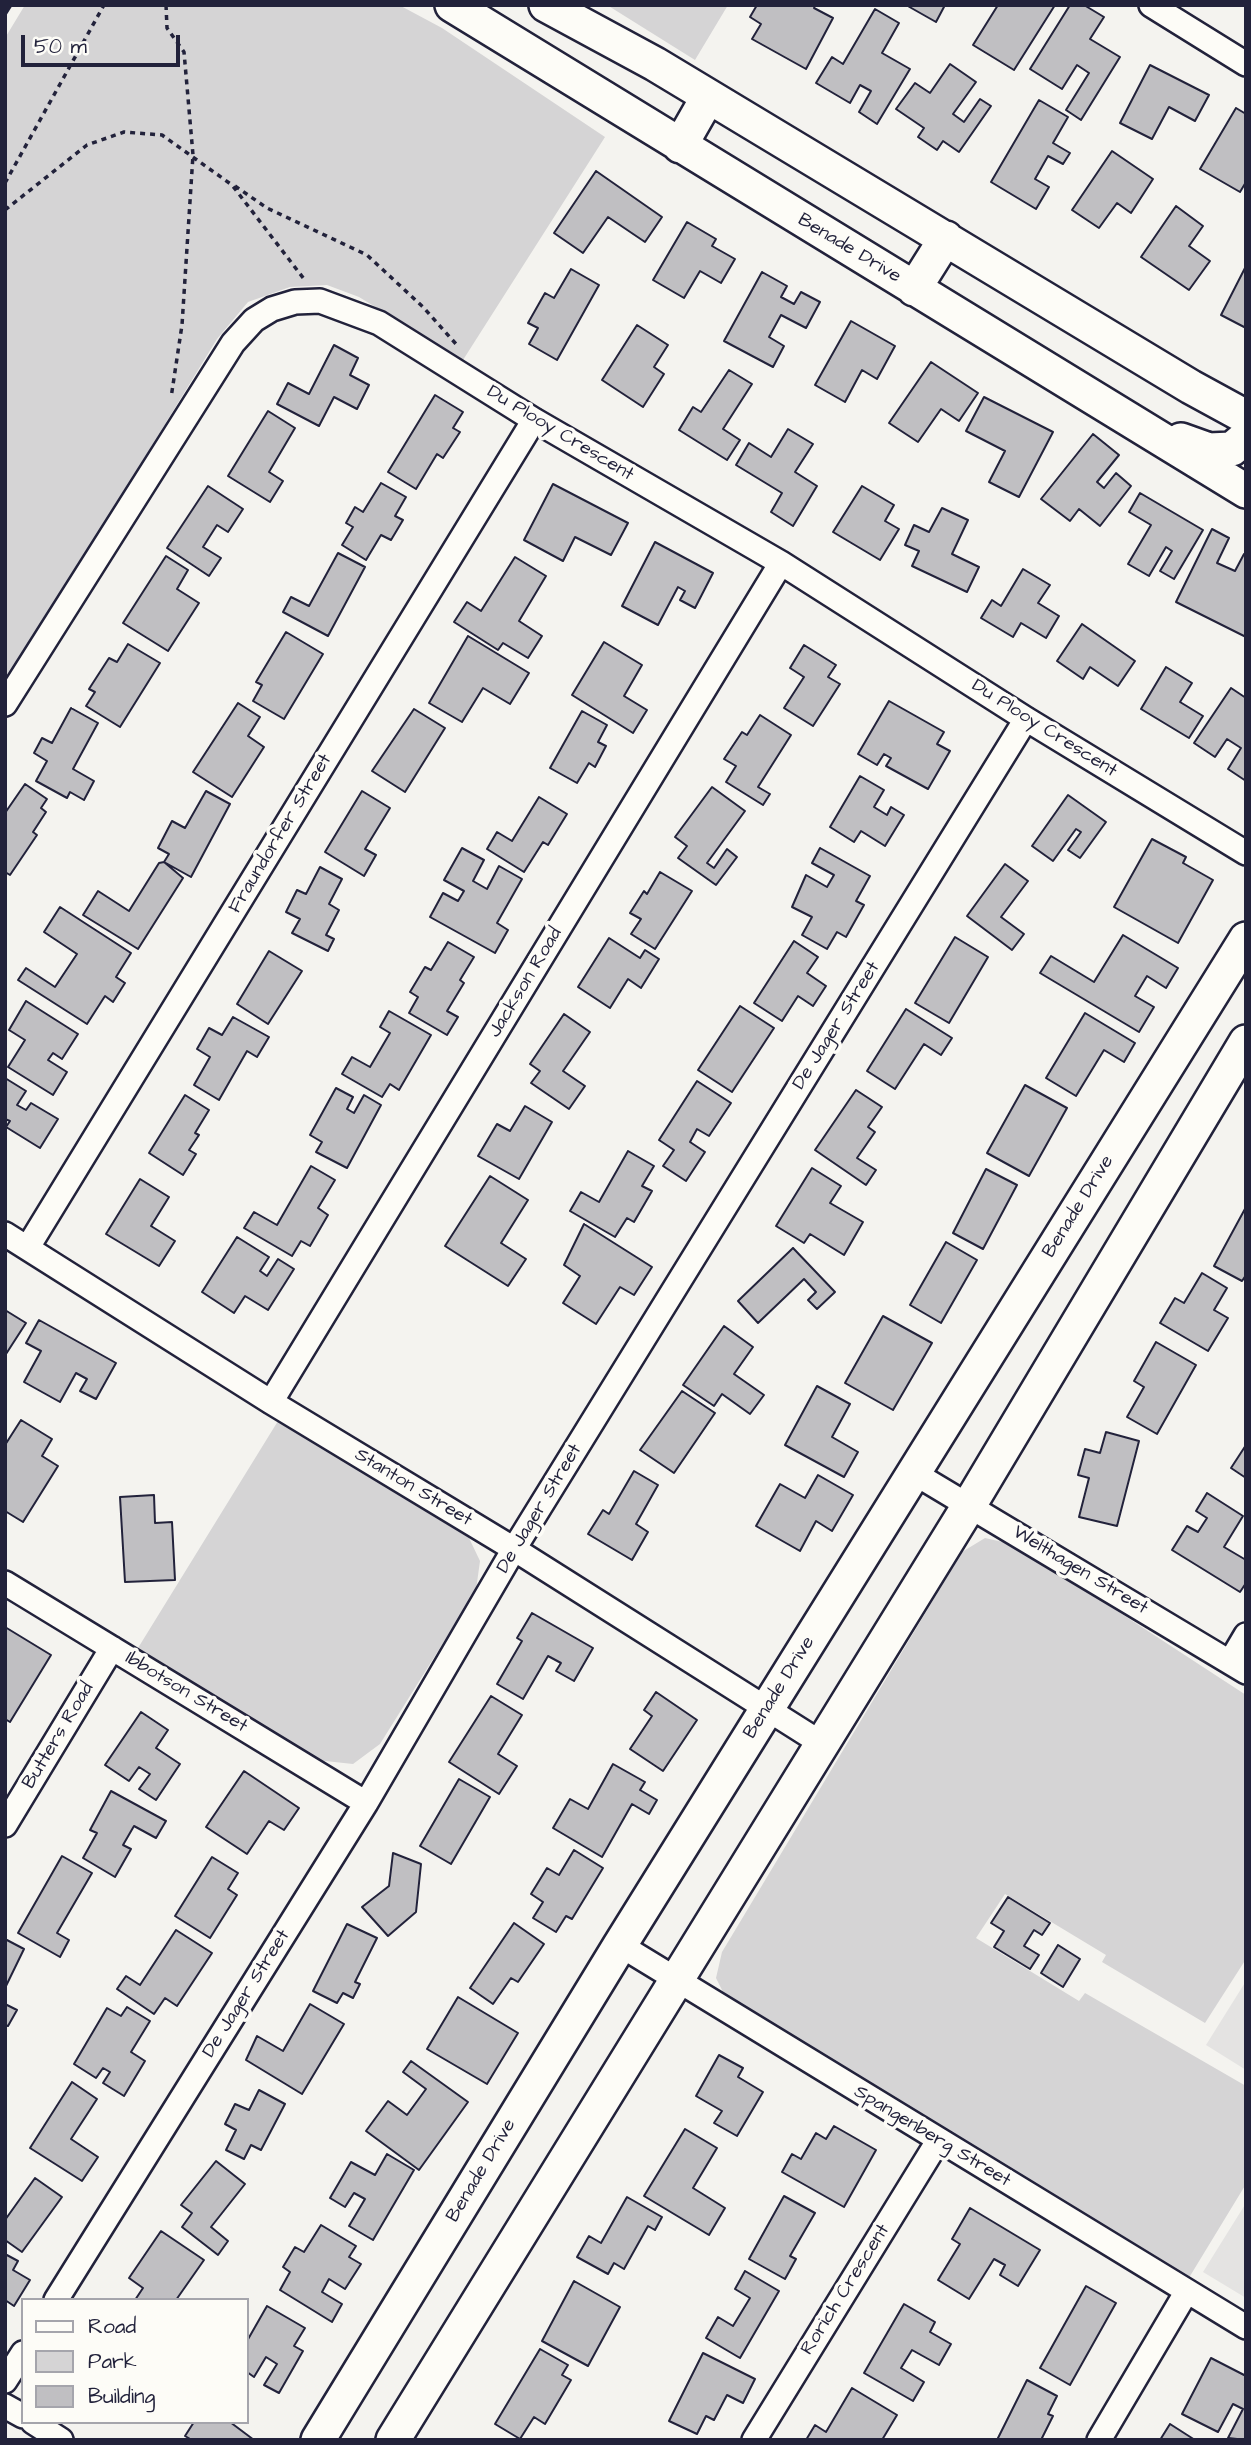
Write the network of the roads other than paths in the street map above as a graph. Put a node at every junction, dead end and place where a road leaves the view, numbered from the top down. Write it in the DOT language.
graph roads {
  1 [pos="452,5"];
  2 [pos="547,5"];
  3 [pos="1151,5"];
  4 [pos="1177,12"];
  5 [pos="1246,64"];
  6 [pos="708,97"];
  7 [pos="680,146"];
  8 [pos="946,238"];
  9 [pos="914,289"];
  10 [pos="1191,387"];
  11 [pos="1246,397"];
  12 [pos="1246,417"];
  13 [pos="534,420"];
  14 [pos="1135,424"];
  15 [pos="1246,437"];
  16 [pos="1246,491"];
  17 [pos="781,563"];
  18 [pos="5,704"];
  19 [pos="1026,719"];
  20 [pos="1246,853"];
  21 [pos="1246,939"];
  22 [pos="1246,1042"];
  23 [pos="5,1234"];
  24 [pos="28,1247"];
  25 [pos="271,1402"];
  26 [pos="914,1473"];
  27 [pos="970,1504"];
  28 [pos="514,1549"];
  29 [pos="5,1583"];
  30 [pos="1246,1635"];
  31 [pos="112,1648"];
  32 [pos="1238,1667"];
  33 [pos="767,1708"];
  34 [pos="821,1742"];
  35 [pos="366,1803"];
  36 [pos="5,1825"];
  37 [pos="620,1945"];
  38 [pos="676,1979"];
  39 [pos="938,2141"];
  40 [pos="1186,2291"];
  41 [pos="57,2298"];
  42 [pos="1246,2326"];
  43 [pos="21,2356"];
  44 [pos="5,2381"];
  45 [pos="5,2406"];
  46 [pos="21,2415"];
  47 [pos="36,2424"];
  48 [pos="61,2440"];
  49 [pos="318,2440"];
  50 [pos="393,2440"];
  51 [pos="754,2440"];
  52 [pos="1099,2440"];
  1 -- 7 [label="street, Benade Drive"];
  2 -- 6 [label="street"];
  3 -- 4 [label="street"];
  4 -- 5 [label="street"];
  6 -- 7 [label="street"];
  6 -- 8 [label="street"];
  7 -- 9 [label="street, Benade Drive"];
  8 -- 9 [label="street"];
  8 -- 10 [label="street"];
  9 -- 14 [label="street, Benade Drive"];
  10 -- 11 [label="street"];
  10 -- 12 [label="street"];
  13 -- 17 [label="street, Du Plooy Crescent"];
  13 -- 18 [label="street, Du Plooy Crescent"];
  13 -- 24 [label="street, Fraundorfer Street"];
  14 -- 15 [label="street"];
  14 -- 16 [label="street, Benade Drive"];
  17 -- 19 [label="street, Du Plooy Crescent"];
  17 -- 25 [label="street, Jackson Road"];
  19 -- 20 [label="street, Du Plooy Crescent"];
  19 -- 28 [label="street, De Jager Street"];
  21 -- 26 [label="street, Benade Drive"];
  22 -- 27 [label="street"];
  23 -- 24 [label="street, Stanton Street"];
  24 -- 25 [label="street, Stanton Street"];
  25 -- 28 [label="street, Stanton Street"];
  26 -- 27 [label="street, Welthagen Street"];
  26 -- 33 [label="street, Benade Drive"];
  27 -- 32 [label="street, Welthagen Street"];
  27 -- 34 [label="street"];
  28 -- 33 [label="street, Stanton Street"];
  28 -- 35 [label="street, De Jager Street"];
  29 -- 31 [label="street, Ibbotson Street"];
  30 -- 32 [label="street"];
  31 -- 35 [label="street, Ibbotson Street"];
  31 -- 36 [label="street, Butters Road"];
  33 -- 34 [label="street, Stanton Street"];
  33 -- 37 [label="street, Benade Drive"];
  34 -- 38 [label="street"];
  35 -- 41 [label="street, De Jager Street"];
  37 -- 38 [label="street, Spangenberg Street"];
  37 -- 49 [label="street, Benade Drive"];
  38 -- 39 [label="street, Spangenberg Street"];
  38 -- 50 [label="street"];
  39 -- 40 [label="street, Spangenberg Street"];
  39 -- 51 [label="street, Rorich Crescent"];
  40 -- 42 [label="street, Spangenberg Street"];
  40 -- 52 [label="street"];
  43 -- 44 [label="street"];
  45 -- 46 [label="street"];
  47 -- 48 [label="street"];
}
